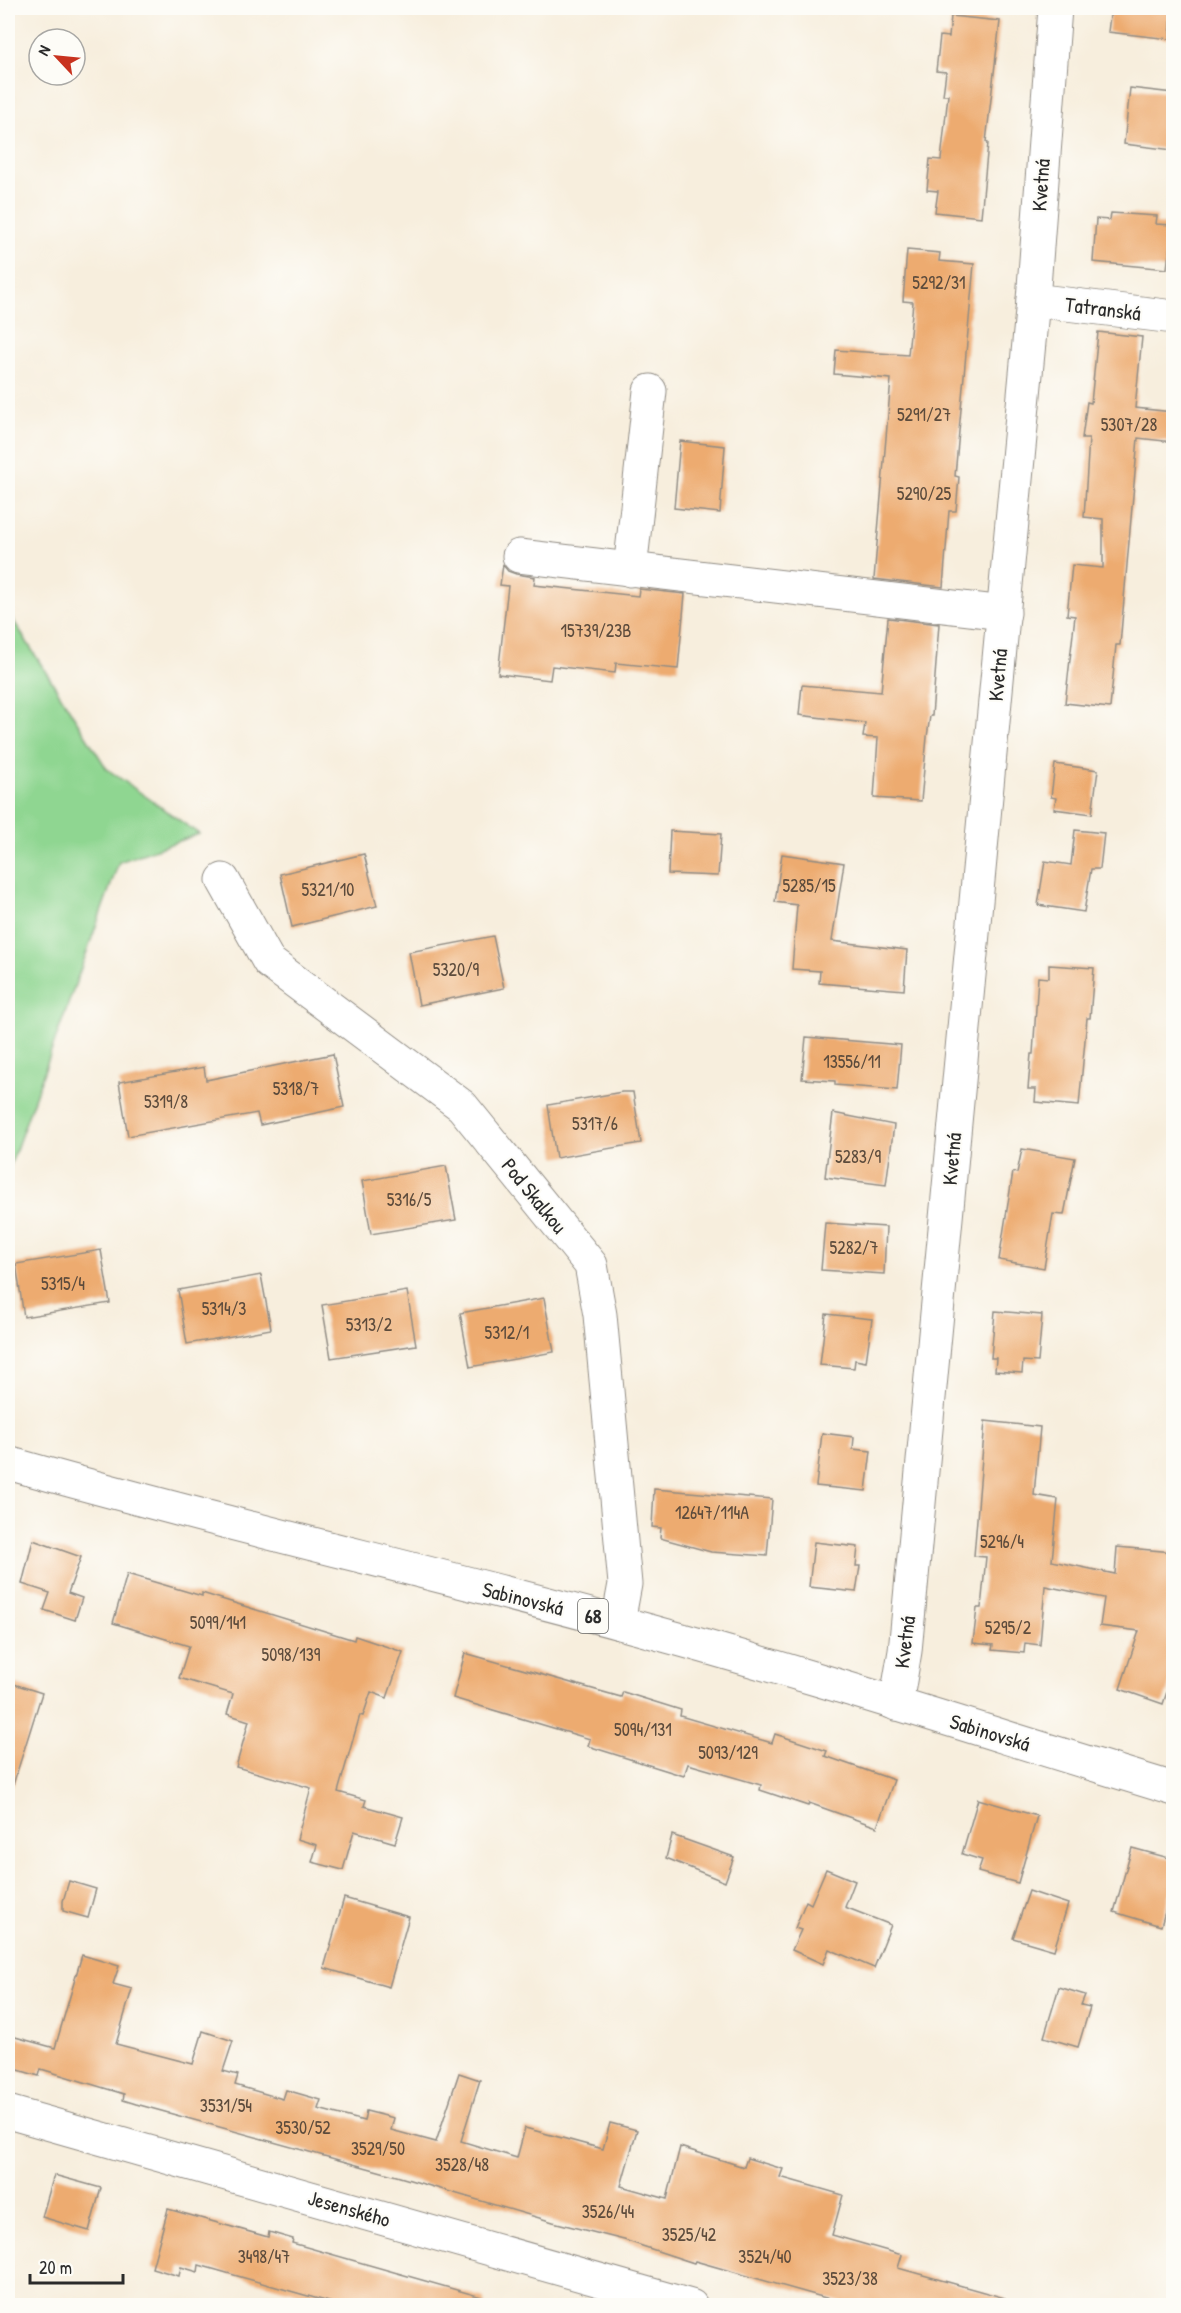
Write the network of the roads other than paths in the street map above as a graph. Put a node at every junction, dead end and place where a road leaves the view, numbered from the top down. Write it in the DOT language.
graph roads {
  1 [pos="1055,8"];
  2 [pos="1033,300"];
  3 [pos="1173,317"];
  4 [pos="650,391"];
  5 [pos="519,556"];
  6 [pos="630,570"];
  7 [pos="1004,613"];
  8 [pos="223,880"];
  9 [pos="8,1463"];
  10 [pos="618,1622"];
  11 [pos="896,1704"];
  12 [pos="1173,1789"];
  13 [pos="8,2112"];
  14 [pos="609,2294"];
  15 [pos="691,2306"];
  1 -- 2 [label="street, Kvetná"];
  2 -- 3 [label="street, Tatranská"];
  2 -- 7 [label="street, Kvetná"];
  4 -- 6 [label="street"];
  5 -- 6 [label="street"];
  6 -- 7 [label="street"];
  7 -- 11 [label="street, Kvetná"];
  8 -- 10 [label="street, Pod Skalkou"];
  9 -- 10 [label="street, Sabinovská / 68"];
  10 -- 11 [label="street, Sabinovská / 68"];
  11 -- 12 [label="street, Sabinovská / 68"];
  13 -- 14 [label="street, Jesenského"];
  14 -- 15 [label="street, Jesenského"];
}
